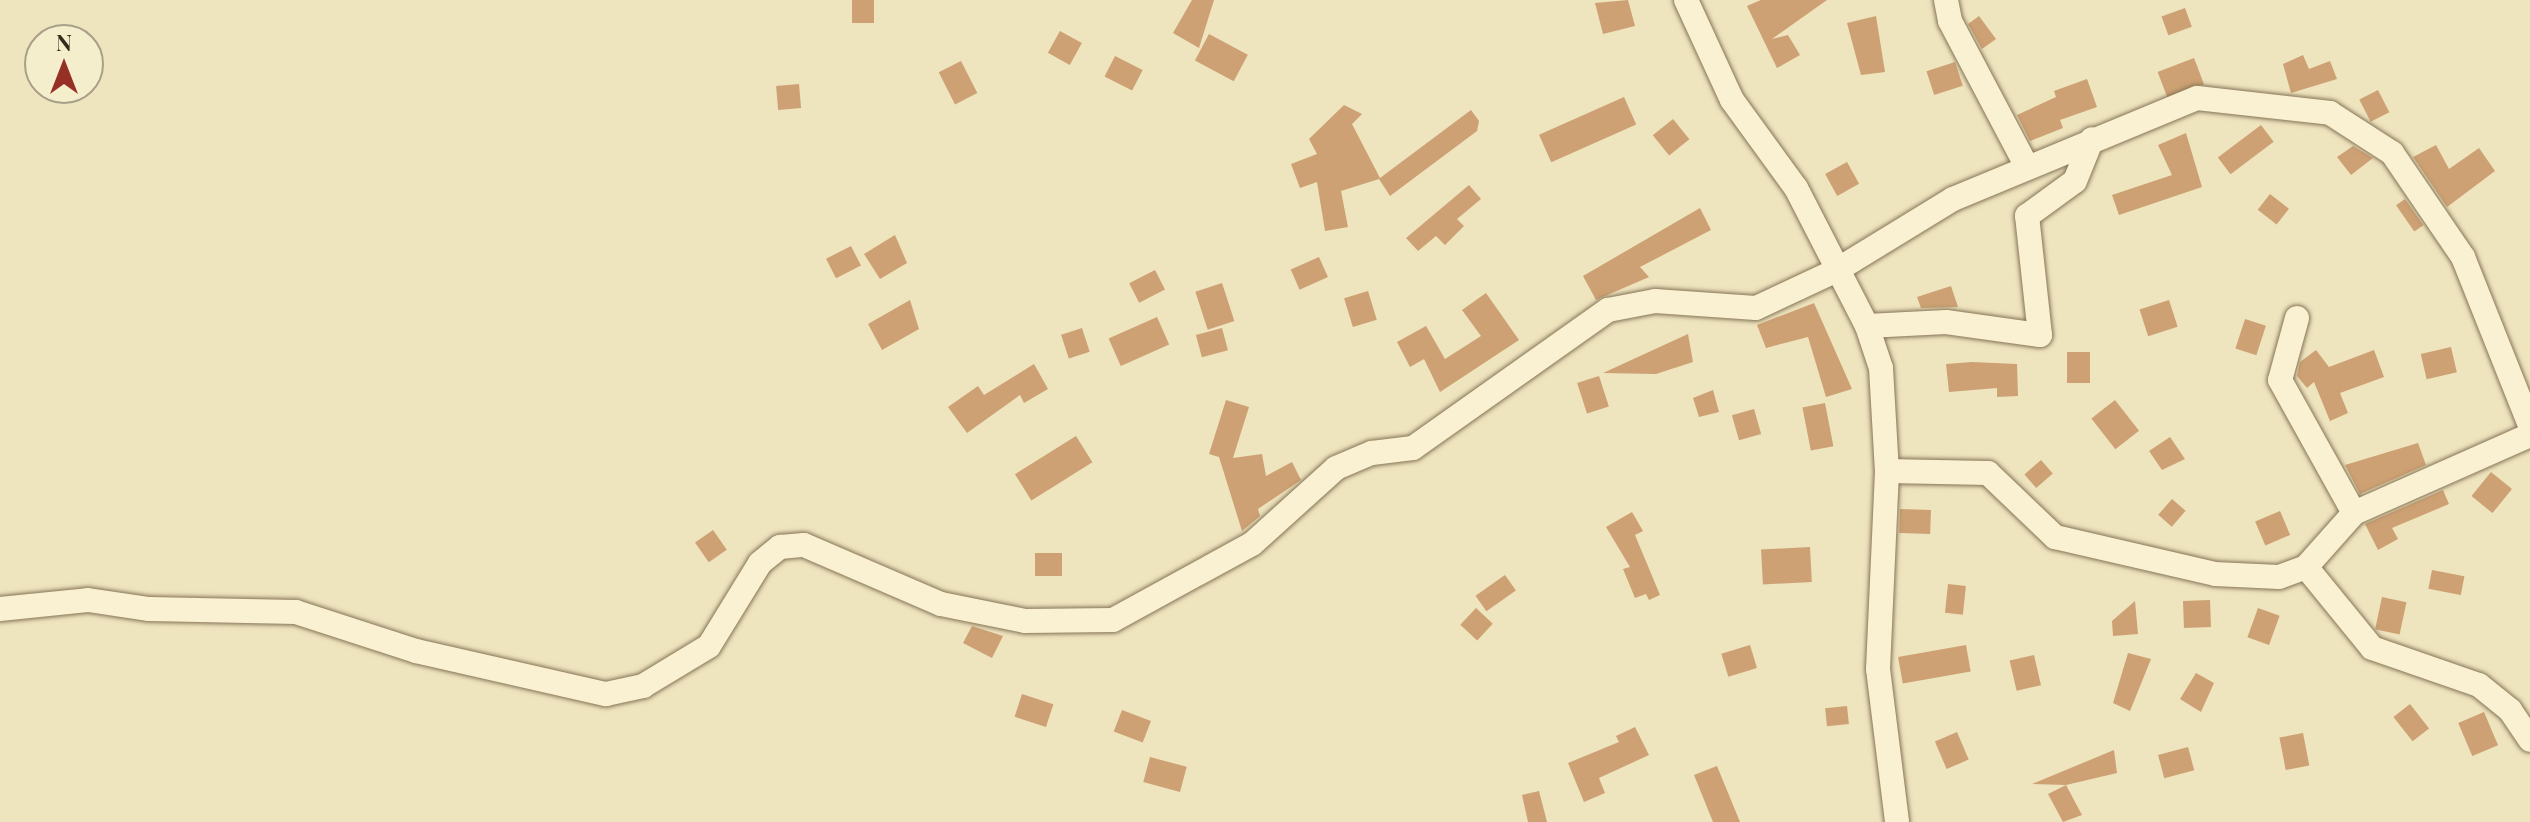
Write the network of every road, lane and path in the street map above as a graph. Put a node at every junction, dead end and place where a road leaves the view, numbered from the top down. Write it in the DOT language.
graph roads {
  1 [pos="1686,0"];
  2 [pos="1946,0"];
  3 [pos="2092,139"];
  4 [pos="2027,167"];
  5 [pos="1837,270"];
  6 [pos="2297,318"];
  7 [pos="1867,326"];
  8 [pos="2530,425"];
  9 [pos="2530,435"];
  10 [pos="1887,471"];
  11 [pos="2354,513"];
  12 [pos="2306,567"];
  13 [pos="0,609"];
  14 [pos="2530,740"];
  15 [pos="1897,822"];
  1 -- 5 [label="street"];
  2 -- 4 [label="street"];
  3 -- 4 [label="street"];
  3 -- 7 [label="street"];
  3 -- 8 [label="street"];
  4 -- 5 [label="street"];
  5 -- 7 [label="street"];
  5 -- 13 [label="street"];
  6 -- 11 [label="street"];
  7 -- 10 [label="street"];
  9 -- 11 [label="street"];
  10 -- 12 [label="street"];
  10 -- 15 [label="street"];
  11 -- 12 [label="street"];
  12 -- 14 [label="street"];
}
